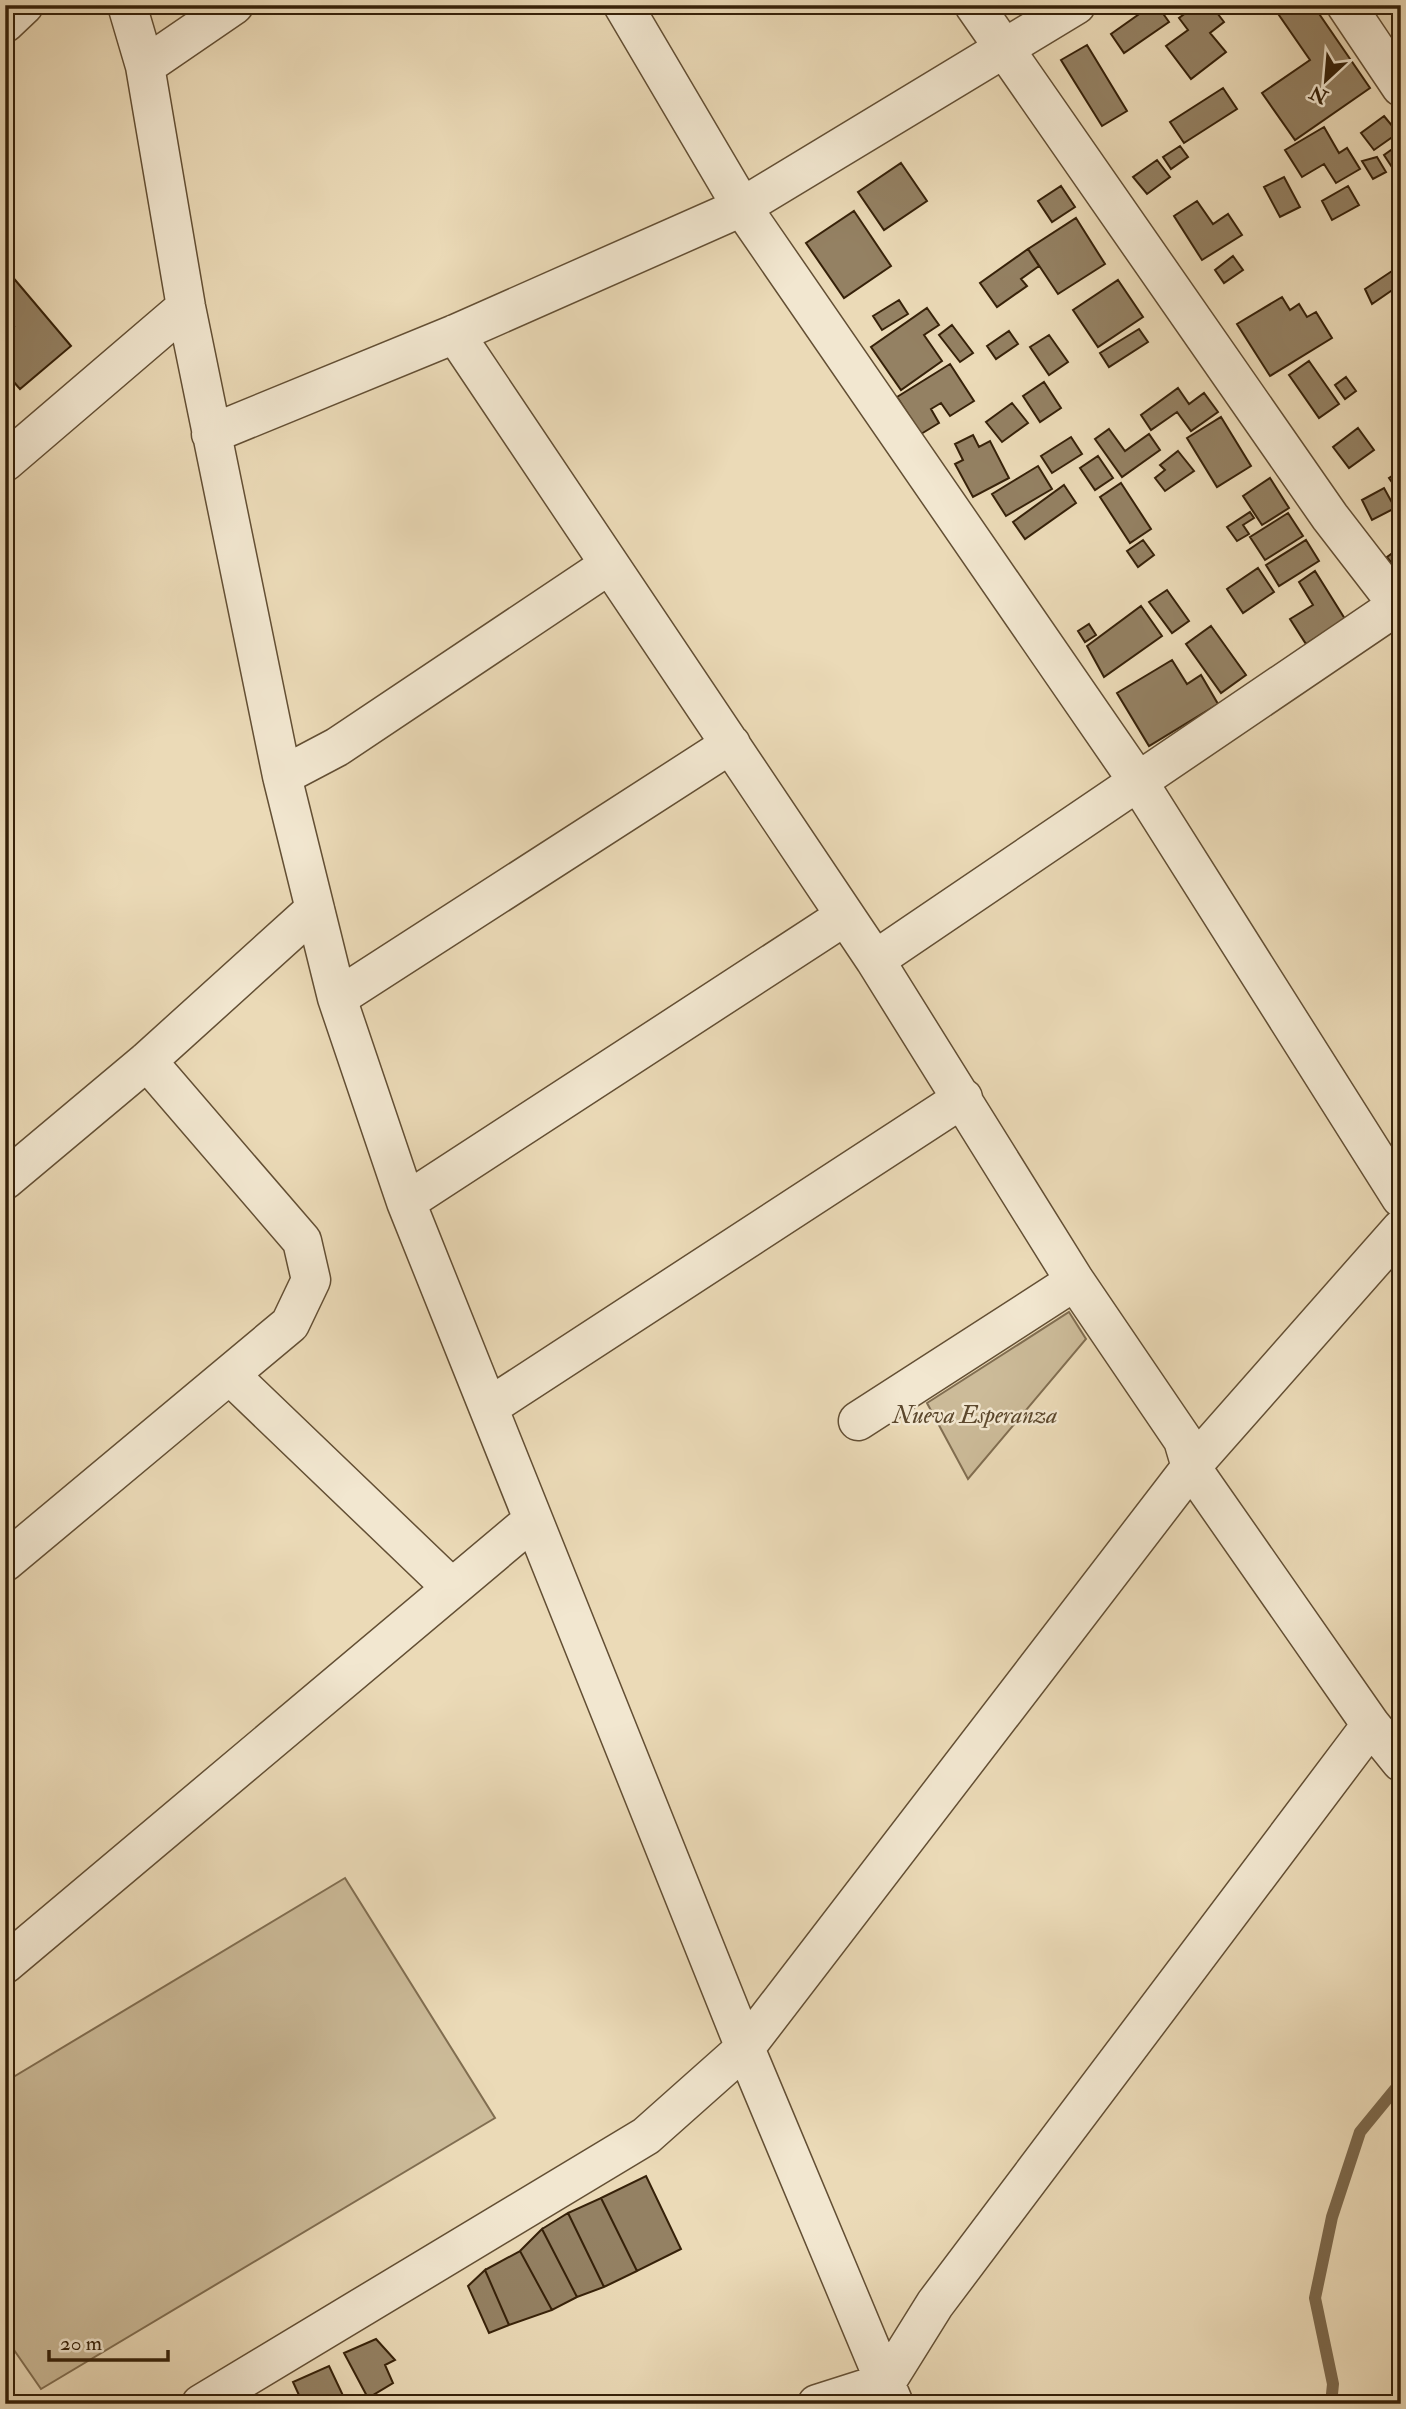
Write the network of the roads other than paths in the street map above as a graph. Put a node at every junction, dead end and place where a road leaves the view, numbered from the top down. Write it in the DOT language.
graph roads {
  1 [pos="24,5"];
  2 [pos="127,5"];
  3 [pos="234,5"];
  4 [pos="623,5"];
  5 [pos="974,5"];
  6 [pos="1076,5"];
  7 [pos="1346,5"];
  8 [pos="5,23"];
  9 [pos="1003,49"];
  10 [pos="145,66"];
  11 [pos="1401,87"];
  12 [pos="743,207"];
  13 [pos="186,307"];
  14 [pos="455,334"];
  15 [pos="211,433"];
  16 [pos="5,462"];
  17 [pos="609,565"];
  18 [pos="1400,606"];
  19 [pos="731,744"];
  20 [pos="282,776"];
  21 [pos="1137,780"];
  22 [pos="315,909"];
  23 [pos="845,916"];
  24 [pos="875,960"];
  25 [pos="337,998"];
  26 [pos="148,1061"];
  27 [pos="962,1098"];
  28 [pos="5,1180"];
  29 [pos="1401,1198"];
  30 [pos="406,1202"];
  31 [pos="1401,1229"];
  32 [pos="1075,1281"];
  33 [pos="231,1376"];
  34 [pos="489,1407"];
  35 [pos="858,1421"];
  36 [pos="1191,1467"];
  37 [pos="533,1520"];
  38 [pos="5,1562"];
  39 [pos="451,1587"];
  40 [pos="1371,1725"];
  41 [pos="1401,1762"];
  42 [pos="10,1950"];
  43 [pos="746,2048"];
  44 [pos="884,2396"];
  45 [pos="201,2404"];
  46 [pos="817,2404"];
  1 -- 8 [label="street"];
  2 -- 10 [label="street"];
  3 -- 10 [label="street"];
  4 -- 12 [label="street"];
  5 -- 9 [label="street"];
  6 -- 9 [label="street"];
  7 -- 11 [label="street"];
  9 -- 12 [label="street"];
  9 -- 18 [label="street"];
  10 -- 13 [label="street"];
  12 -- 14 [label="street"];
  12 -- 21 [label="street"];
  13 -- 15 [label="street"];
  13 -- 16 [label="street"];
  14 -- 15 [label="street"];
  14 -- 17 [label="street"];
  15 -- 20 [label="street"];
  17 -- 19 [label="street"];
  17 -- 20 [label="street"];
  18 -- 21 [label="street"];
  19 -- 23 [label="street"];
  19 -- 25 [label="street"];
  20 -- 22 [label="street"];
  21 -- 24 [label="street"];
  21 -- 29 [label="street"];
  22 -- 25 [label="street"];
  22 -- 26 [label="street"];
  23 -- 24 [label="street"];
  23 -- 30 [label="street"];
  24 -- 27 [label="street"];
  25 -- 30 [label="street"];
  26 -- 28 [label="street"];
  26 -- 33 [label="street"];
  27 -- 32 [label="street"];
  27 -- 34 [label="street"];
  30 -- 34 [label="street"];
  31 -- 36 [label="street"];
  32 -- 35 [label="street"];
  32 -- 36 [label="street"];
  33 -- 38 [label="street"];
  33 -- 39 [label="street"];
  34 -- 37 [label="street"];
  36 -- 40 [label="street"];
  36 -- 43 [label="street"];
  37 -- 39 [label="street"];
  37 -- 43 [label="street"];
  39 -- 42 [label="street"];
  40 -- 41 [label="street"];
  40 -- 44 [label="street"];
  43 -- 44 [label="street"];
  43 -- 45 [label="street"];
  44 -- 46 [label="street"];
}
